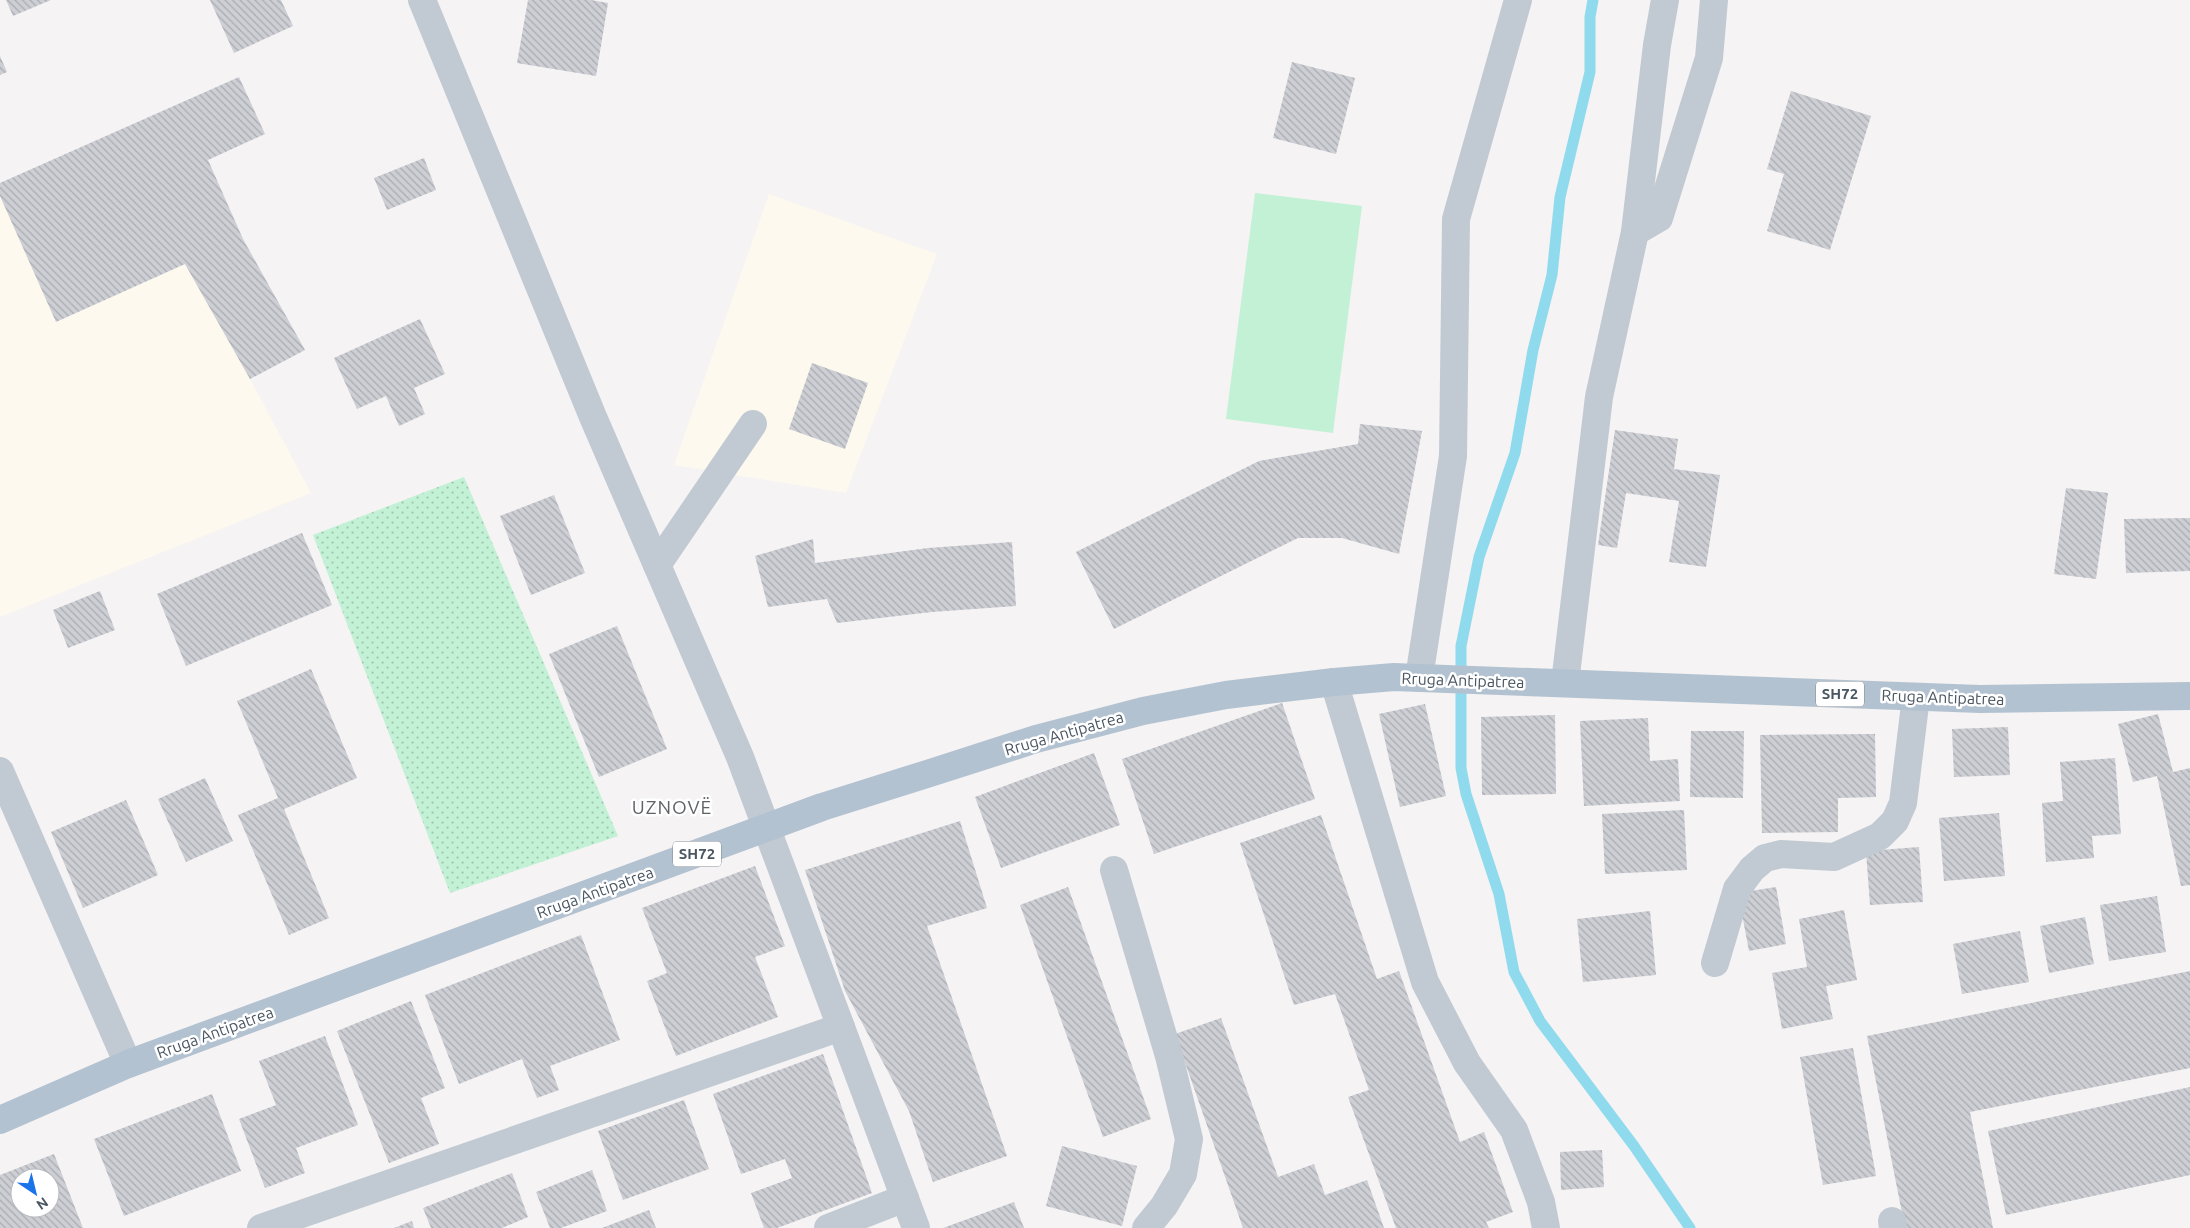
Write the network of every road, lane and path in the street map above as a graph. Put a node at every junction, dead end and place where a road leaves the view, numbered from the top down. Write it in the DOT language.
graph roads {
  1 [pos="422,0"];
  2 [pos="1518,0"];
  3 [pos="1665,0"];
  4 [pos="1714,0"];
  5 [pos="1635,232"];
  6 [pos="753,424"];
  7 [pos="656,565"];
  8 [pos="1431,679"];
  9 [pos="1334,682"];
  10 [pos="1565,683"];
  11 [pos="2190,696"];
  12 [pos="1916,697"];
  13 [pos="0,771"];
  14 [pos="767,828"];
  15 [pos="1114,870"];
  16 [pos="1715,963"];
  17 [pos="841,1026"];
  18 [pos="128,1064"];
  19 [pos="0,1120"];
  20 [pos="905,1198"];
  21 [pos="261,1228"];
  22 [pos="828,1228"];
  23 [pos="916,1228"];
  24 [pos="1146,1228"];
  25 [pos="1546,1228"];
  1 -- 7 [label="street"];
  2 -- 8 [label="street"];
  3 -- 5 [label="street"];
  4 -- 5 [label="street"];
  5 -- 10 [label="street"];
  6 -- 7 [label="street"];
  7 -- 14 [label="street"];
  8 -- 9 [label="main road, Rruga Antipatrea / SH72"];
  8 -- 10 [label="main road, Rruga Antipatrea / SH72"];
  9 -- 14 [label="main road, Rruga Antipatrea / SH72"];
  9 -- 25 [label="street"];
  10 -- 12 [label="main road, Rruga Antipatrea / SH72"];
  11 -- 12 [label="main road, Rruga Antipatrea / SH72"];
  12 -- 16 [label="street"];
  13 -- 18 [label="street"];
  14 -- 17 [label="street"];
  14 -- 18 [label="main road, Rruga Antipatrea / SH72"];
  15 -- 24 [label="street"];
  17 -- 20 [label="street"];
  17 -- 21 [label="street"];
  18 -- 19 [label="main road, Rruga Antipatrea / SH72"];
  20 -- 22 [label="street"];
  20 -- 23 [label="street"];
}
